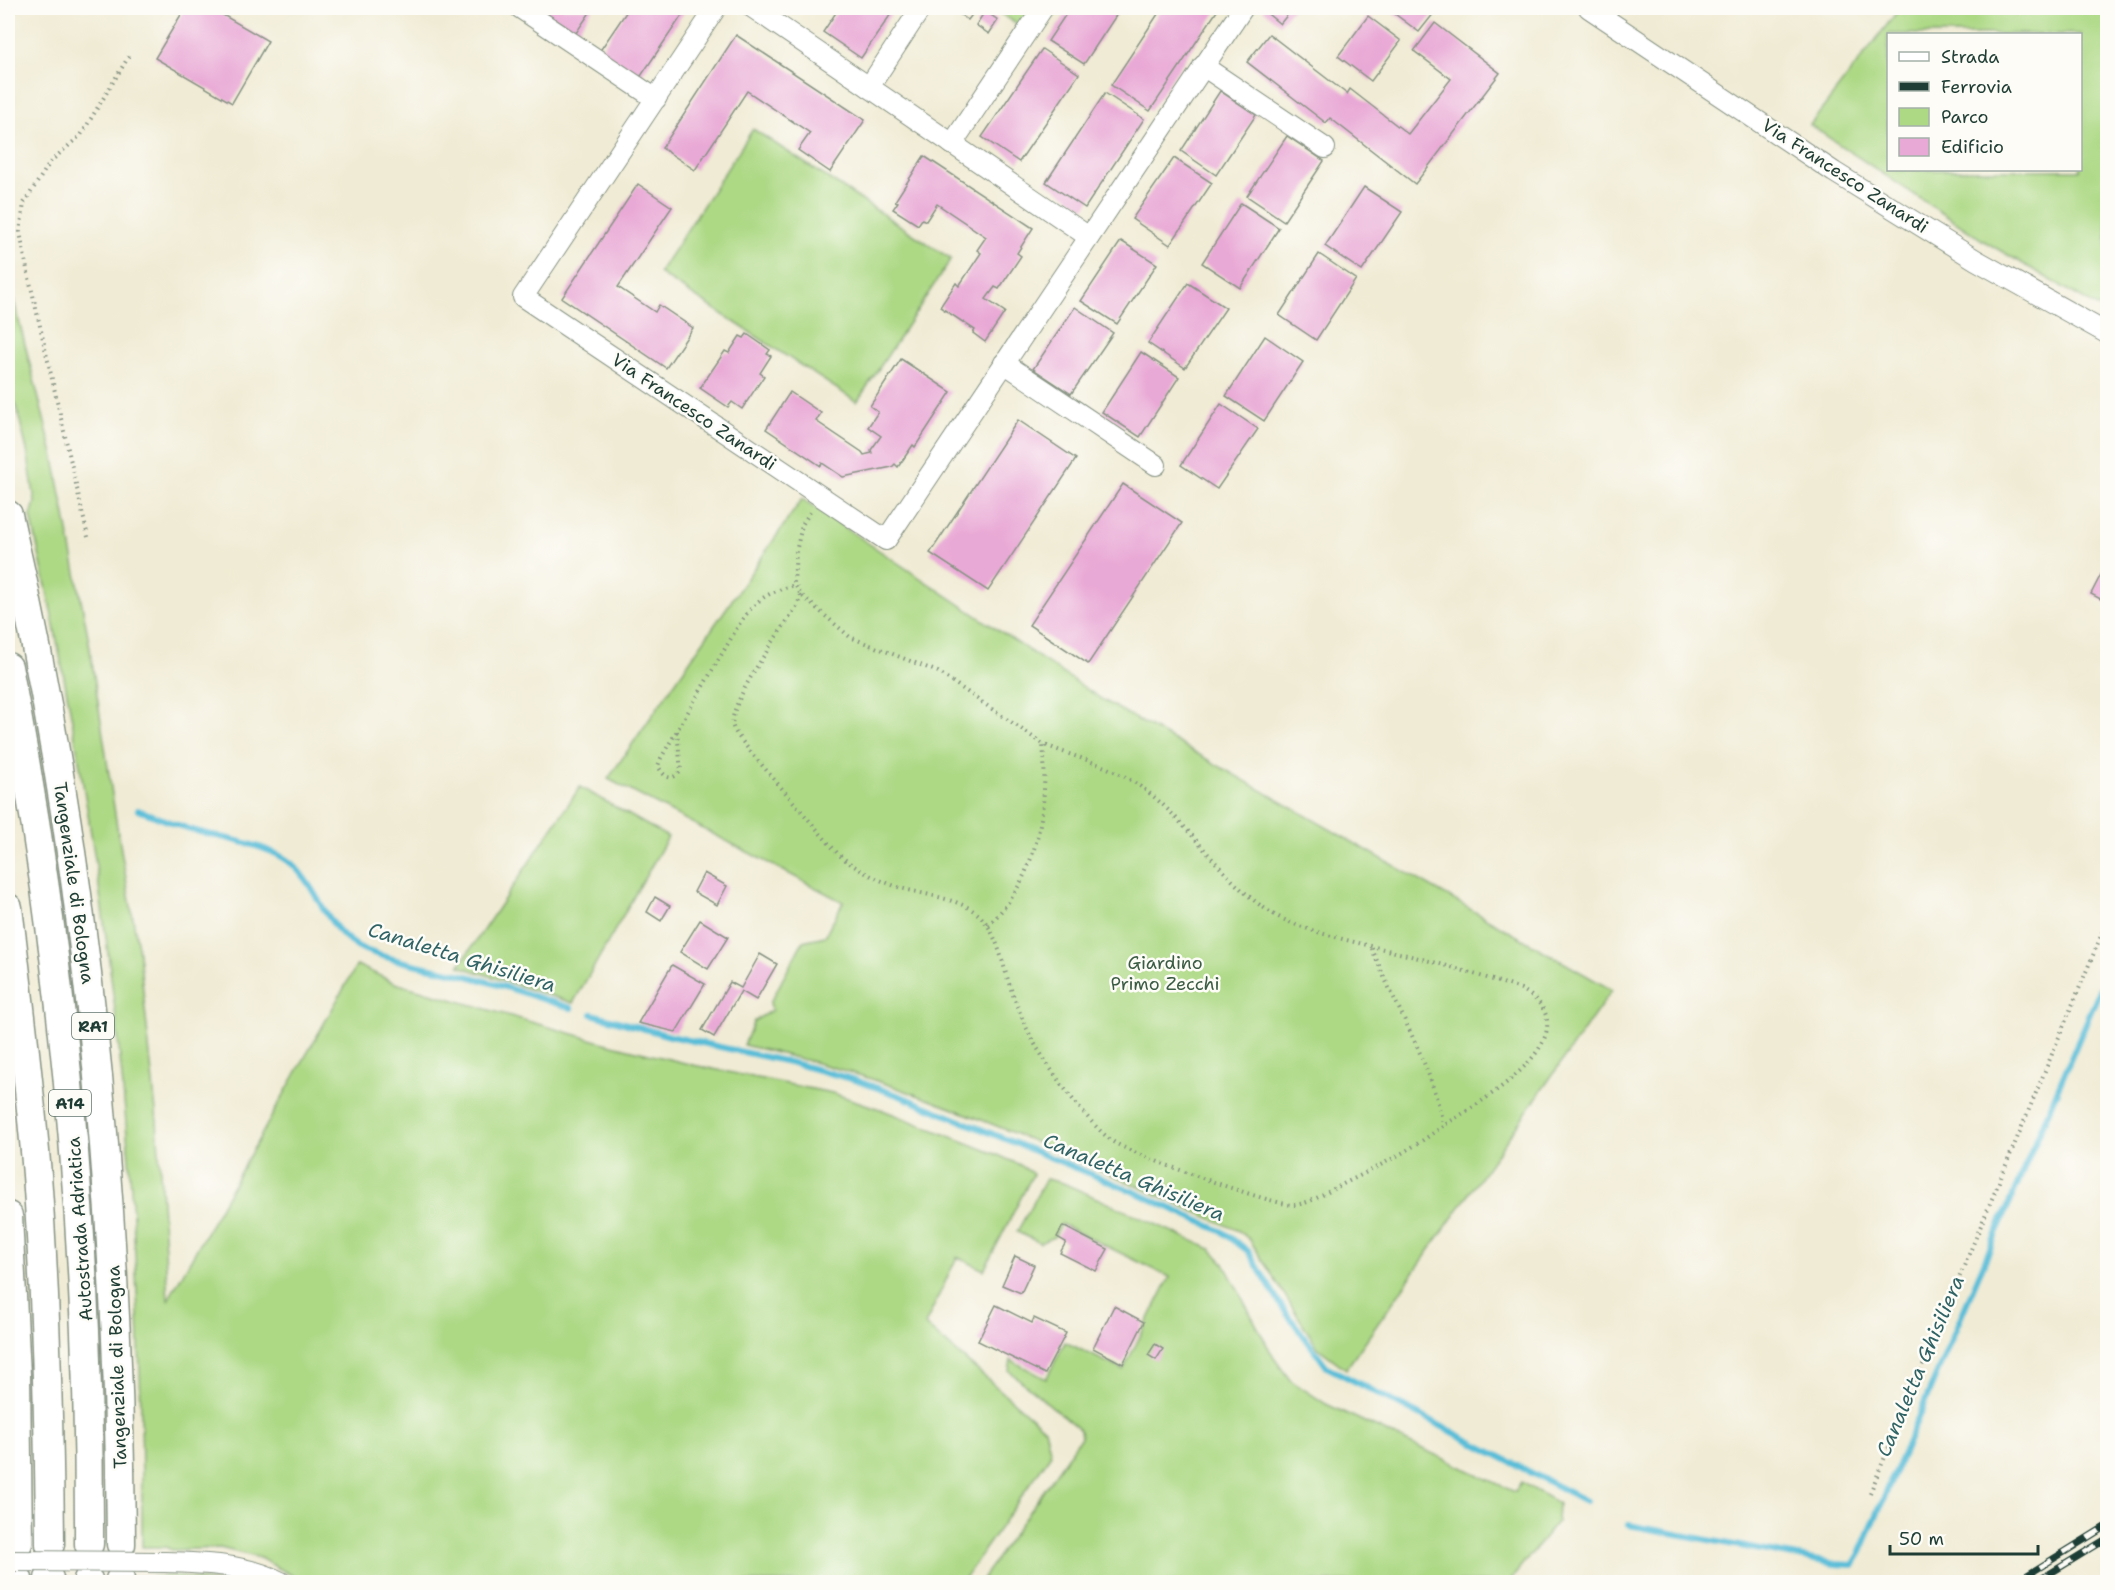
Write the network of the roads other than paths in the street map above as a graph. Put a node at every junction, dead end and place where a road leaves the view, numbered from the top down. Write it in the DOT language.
graph roads {
  1 [pos="520,8"];
  2 [pos="716,8"];
  3 [pos="753,8"];
  4 [pos="921,8"];
  5 [pos="1043,8"];
  6 [pos="1243,8"];
  7 [pos="1603,11"];
  8 [pos="1203,66"];
  9 [pos="869,87"];
  10 [pos="656,99"];
  11 [pos="952,144"];
  12 [pos="1325,148"];
  13 [pos="1089,237"];
  14 [pos="2108,334"];
  15 [pos="1004,363"];
  16 [pos="1156,465"];
  17 [pos="8,515"];
  18 [pos="8,667"];
  19 [pos="8,908"];
  20 [pos="8,1216"];
  21 [pos="50,1544"];
  22 [pos="89,1544"];
  23 [pos="121,1544"];
  24 [pos="15,1566"];
  25 [pos="281,1582"];
  1 -- 10 [label="street"];
  2 -- 10 [label="street, Via Francesco Zanardi"];
  3 -- 9 [label="street"];
  4 -- 9 [label="street"];
  5 -- 11 [label="street"];
  6 -- 8 [label="street, Via Francesco Zanardi"];
  7 -- 14 [label="street, Via Francesco Zanardi"];
  8 -- 12 [label="street"];
  8 -- 13 [label="street, Via Francesco Zanardi"];
  9 -- 11 [label="street"];
  10 -- 15 [label="street, Via Francesco Zanardi"];
  11 -- 13 [label="street"];
  13 -- 15 [label="street, Via Francesco Zanardi"];
  15 -- 16 [label="street"];
  17 -- 23 [label="highway, Tangenziale di Bologna / RA1"];
  18 -- 22 [label="highway, Autostrada Adriatica / A14"];
  19 -- 21 [label="highway, A14"];
  20 -- 24 [label="highway"];
  24 -- 25 [label="street, bridge"];
}
